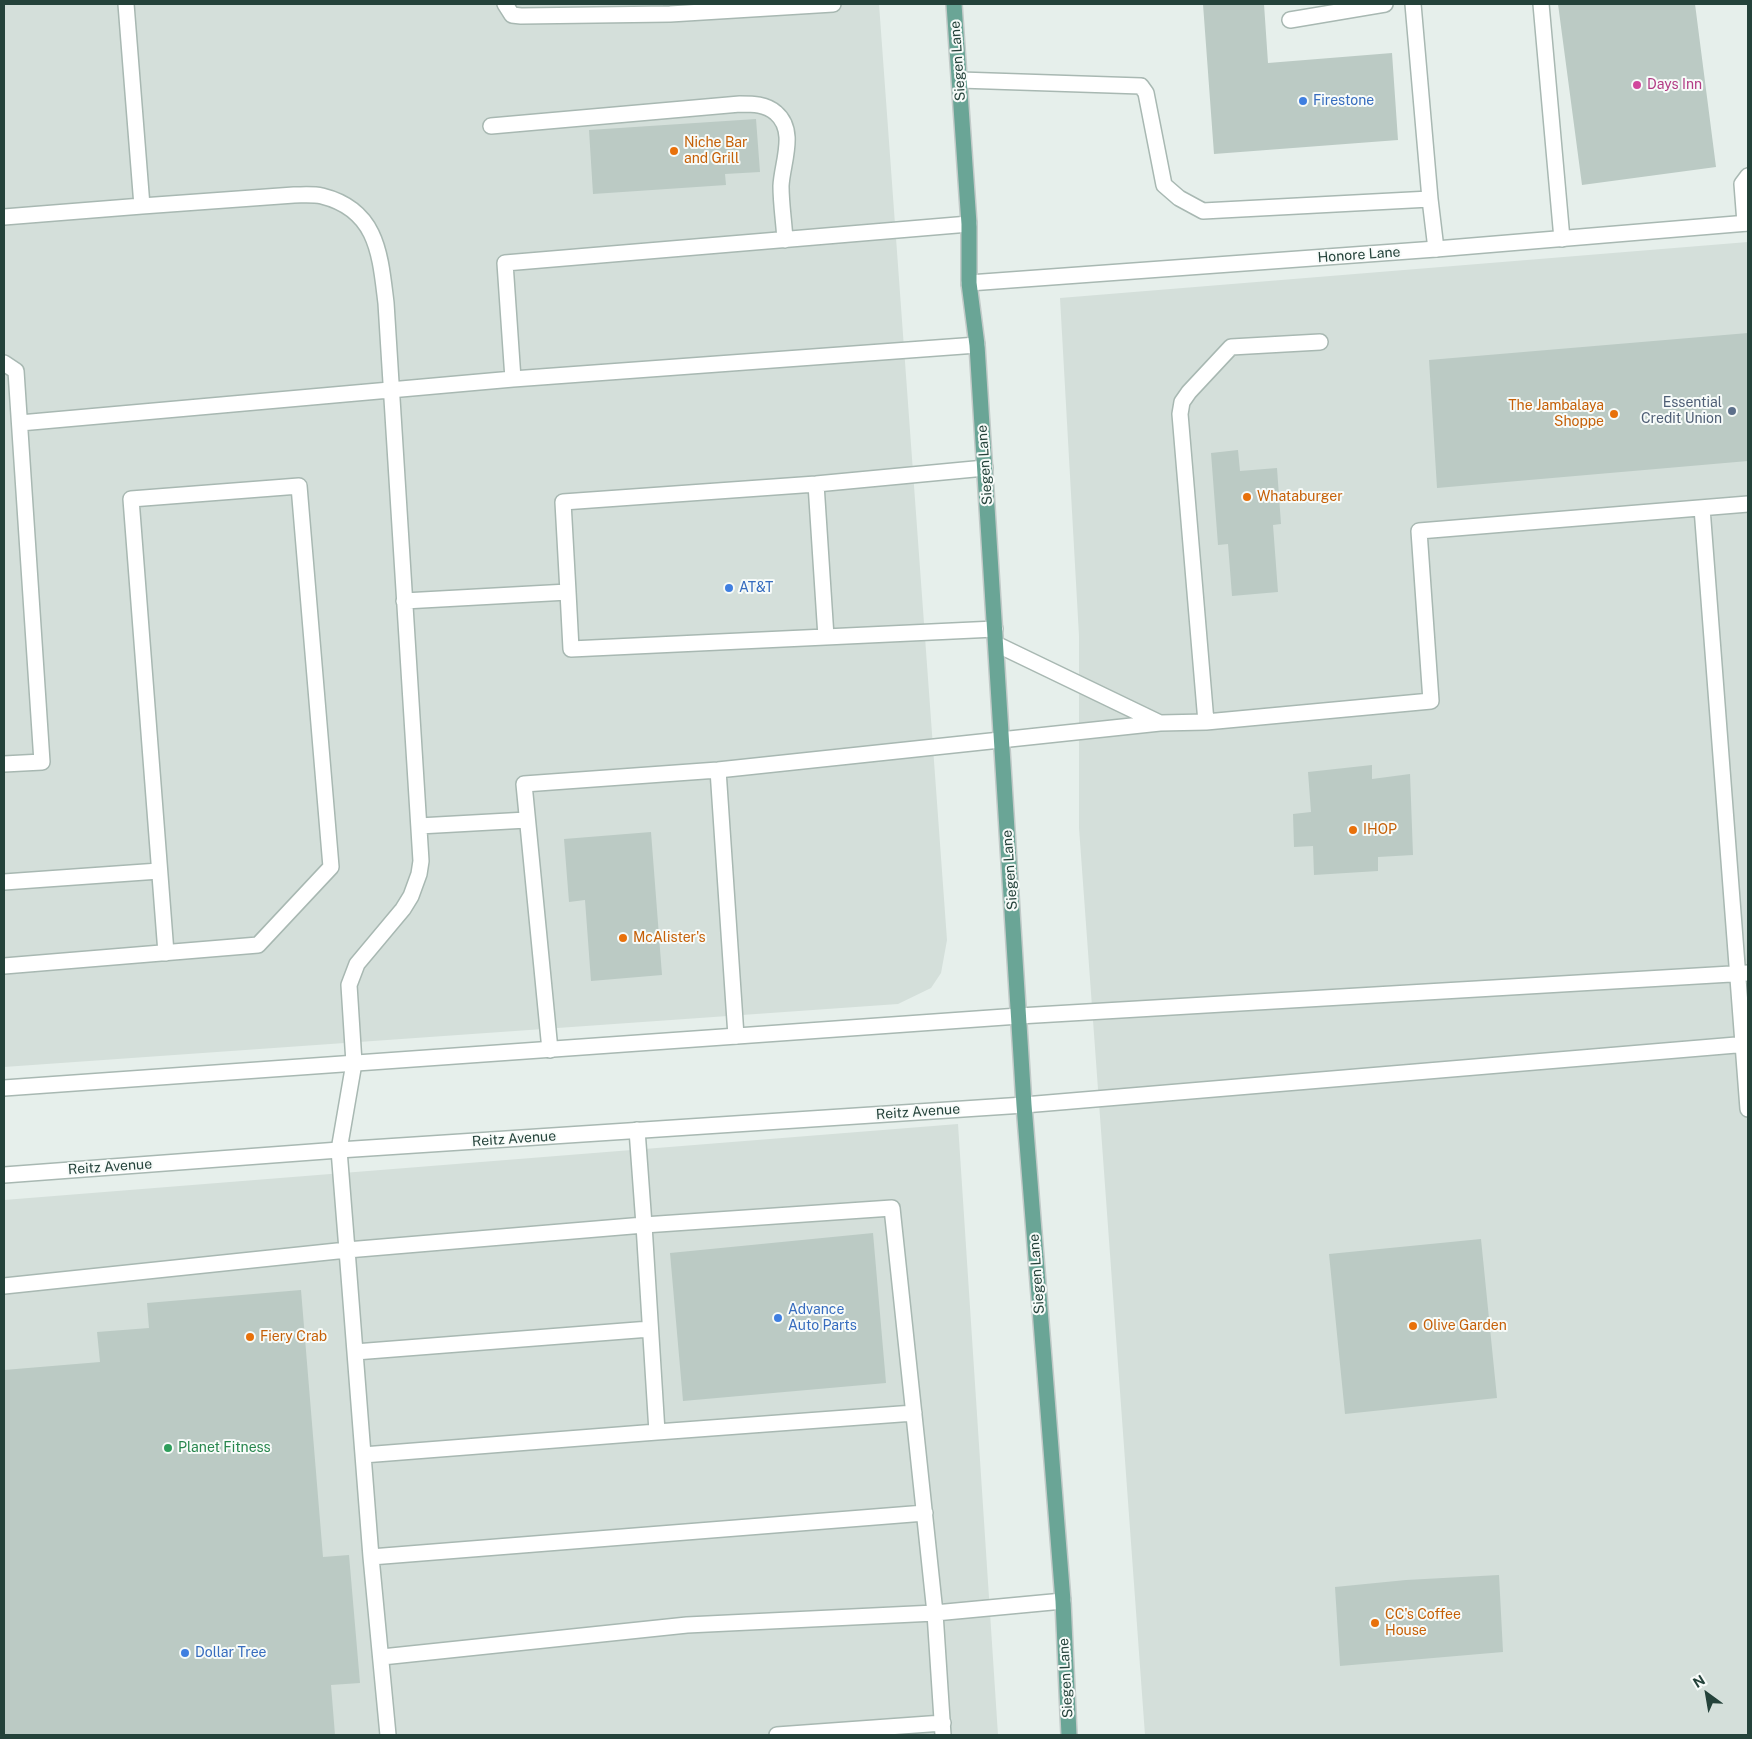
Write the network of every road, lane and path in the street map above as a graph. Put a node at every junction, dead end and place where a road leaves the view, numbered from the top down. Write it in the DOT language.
graph roads {
  1 [pos="126,4"];
  2 [pos="505,4"];
  3 [pos="833,4"];
  4 [pos="954,4"];
  5 [pos="1385,4"];
  6 [pos="1413,4"];
  7 [pos="1541,4"];
  8 [pos="753,6"];
  9 [pos="652,9"];
  10 [pos="1290,20"];
  11 [pos="960,80"];
  12 [pos="491,126"];
  13 [pos="1748,176"];
  14 [pos="1430,199"];
  15 [pos="142,206"];
  16 [pos="4,217"];
  17 [pos="1746,223"];
  18 [pos="969,224"];
  19 [pos="1562,239"];
  20 [pos="785,240"];
  21 [pos="1436,249"];
  22 [pos="970,283"];
  23 [pos="1320,342"];
  24 [pos="977,345"];
  25 [pos="4,363"];
  26 [pos="513,378"];
  27 [pos="390,390"];
  28 [pos="20,423"];
  29 [pos="985,468"];
  30 [pos="816,484"];
  31 [pos="1748,504"];
  32 [pos="1702,508"];
  33 [pos="568,592"];
  34 [pos="404,601"];
  35 [pos="995,629"];
  36 [pos="826,636"];
  37 [pos="996,644"];
  38 [pos="1206,722"];
  39 [pos="1160,723"];
  40 [pos="1003,740"];
  41 [pos="4,764"];
  42 [pos="718,770"];
  43 [pos="527,820"];
  44 [pos="419,826"];
  45 [pos="159,872"];
  46 [pos="4,882"];
  47 [pos="166,953"];
  48 [pos="4,966"];
  49 [pos="1743,974"];
  50 [pos="1020,1016"];
  51 [pos="736,1036"];
  52 [pos="1746,1044"];
  53 [pos="550,1050"];
  54 [pos="354,1063"];
  55 [pos="4,1088"];
  56 [pos="1024,1105"];
  57 [pos="1748,1109"];
  58 [pos="637,1130"];
  59 [pos="340,1150"];
  60 [pos="4,1175"];
  61 [pos="644,1225"];
  62 [pos="347,1250"];
  63 [pos="4,1286"];
  64 [pos="650,1329"];
  65 [pos="355,1352"];
  66 [pos="914,1413"];
  67 [pos="657,1432"];
  68 [pos="364,1455"];
  69 [pos="925,1513"];
  70 [pos="371,1557"];
  71 [pos="1063,1601"];
  72 [pos="935,1613"];
  73 [pos="382,1657"];
  74 [pos="943,1729"];
  75 [pos="388,1735"];
  76 [pos="777,1735"];
  77 [pos="1069,1735"];
  1 -- 15 [label="street"];
  2 -- 9 [label="street"];
  3 -- 8 [label="street"];
  4 -- 11 [label="main road, Siegen Lane"];
  5 -- 10 [label="street"];
  6 -- 14 [label="street"];
  7 -- 19 [label="street"];
  8 -- 9 [label="street"];
  11 -- 14 [label="street"];
  11 -- 18 [label="main road, Siegen Lane"];
  12 -- 20 [label="street"];
  13 -- 17 [label="street"];
  14 -- 21 [label="street"];
  15 -- 16 [label="street"];
  15 -- 27 [label="street"];
  17 -- 19 [label="street, Honore Lane"];
  18 -- 20 [label="street"];
  18 -- 22 [label="main road, Siegen Lane"];
  19 -- 21 [label="street, Honore Lane"];
  20 -- 26 [label="street"];
  21 -- 22 [label="street, Honore Lane"];
  22 -- 24 [label="main road, Siegen Lane"];
  23 -- 38 [label="street"];
  24 -- 26 [label="street"];
  24 -- 29 [label="main road, Siegen Lane"];
  25 -- 28 [label="street"];
  26 -- 27 [label="street"];
  27 -- 28 [label="street"];
  27 -- 34 [label="street"];
  28 -- 41 [label="street"];
  29 -- 30 [label="street"];
  29 -- 35 [label="main road, Siegen Lane"];
  30 -- 33 [label="street"];
  30 -- 36 [label="street"];
  31 -- 32 [label="street"];
  32 -- 38 [label="street"];
  32 -- 49 [label="street"];
  33 -- 34 [label="street"];
  33 -- 36 [label="street"];
  34 -- 44 [label="street"];
  35 -- 36 [label="street"];
  35 -- 37 [label="main road, Siegen Lane"];
  37 -- 39 [label="street"];
  37 -- 40 [label="main road, Siegen Lane"];
  38 -- 39 [label="street"];
  39 -- 40 [label="street"];
  40 -- 42 [label="street"];
  40 -- 50 [label="main road, Siegen Lane"];
  42 -- 43 [label="street"];
  42 -- 51 [label="street"];
  43 -- 44 [label="street"];
  43 -- 53 [label="street"];
  44 -- 54 [label="street"];
  45 -- 46 [label="street"];
  45 -- 47 [label="street"];
  45 -- 47 [label="street"];
  47 -- 48 [label="street"];
  49 -- 50 [label="street"];
  49 -- 52 [label="street"];
  50 -- 51 [label="street"];
  50 -- 56 [label="main road, Siegen Lane"];
  51 -- 53 [label="street"];
  52 -- 56 [label="street, Reitz Avenue"];
  52 -- 57 [label="street"];
  53 -- 54 [label="street"];
  54 -- 55 [label="street"];
  54 -- 59 [label="street"];
  56 -- 58 [label="street, Reitz Avenue"];
  56 -- 71 [label="main road, Siegen Lane"];
  58 -- 59 [label="street, Reitz Avenue"];
  58 -- 61 [label="street"];
  59 -- 60 [label="street, Reitz Avenue"];
  59 -- 62 [label="street"];
  61 -- 62 [label="street"];
  61 -- 64 [label="street"];
  61 -- 66 [label="street"];
  62 -- 63 [label="street"];
  62 -- 65 [label="street"];
  64 -- 65 [label="street"];
  64 -- 67 [label="street"];
  65 -- 68 [label="street"];
  66 -- 67 [label="street"];
  66 -- 69 [label="street"];
  67 -- 68 [label="street"];
  68 -- 70 [label="street"];
  69 -- 70 [label="street"];
  69 -- 72 [label="street"];
  70 -- 73 [label="street"];
  71 -- 72 [label="street"];
  71 -- 77 [label="main road, Siegen Lane"];
  72 -- 73 [label="street"];
  72 -- 74 [label="street"];
  73 -- 75 [label="street"];
  74 -- 76 [label="street"];
}
